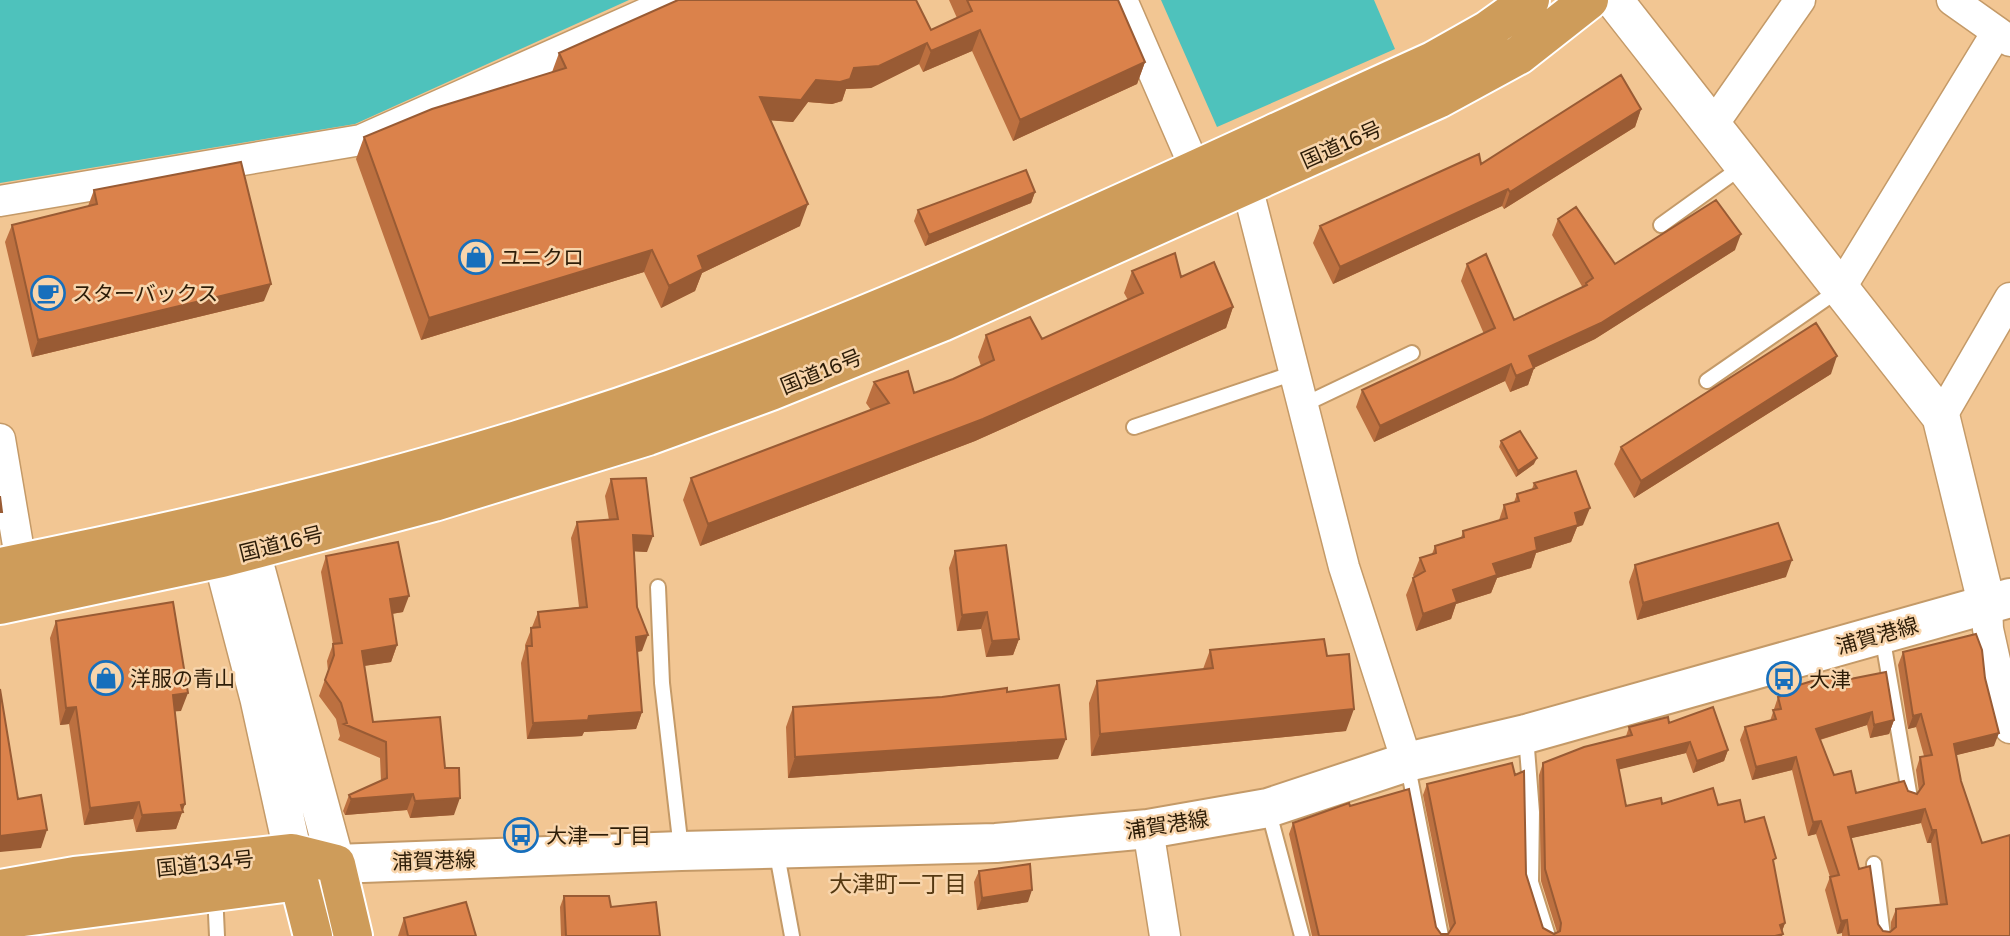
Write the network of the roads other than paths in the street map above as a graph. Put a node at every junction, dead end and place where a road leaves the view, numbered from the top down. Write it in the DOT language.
graph roads {
  1 [pos="676,0"];
  2 [pos="1122,0"];
  3 [pos="1530,0"];
  4 [pos="1589,0"];
  5 [pos="1614,0"];
  6 [pos="1800,0"];
  7 [pos="1952,0"];
  8 [pos="2004,37"];
  9 [pos="1712,126"];
  10 [pos="1744,165"];
  11 [pos="1195,168"];
  12 [pos="1247,186"];
  13 [pos="0,201"];
  14 [pos="1661,225"];
  15 [pos="1840,289"];
  16 [pos="2010,298"];
  17 [pos="1412,353"];
  18 [pos="1294,373"];
  19 [pos="1707,381"];
  20 [pos="1303,405"];
  21 [pos="1941,417"];
  22 [pos="1134,427"];
  23 [pos="0,439"];
  24 [pos="226,520"];
  25 [pos="237,554"];
  26 [pos="10,565"];
  27 [pos="658,587"];
  28 [pos="1999,601"];
  29 [pos="0,605"];
  30 [pos="1882,634"];
  31 [pos="2010,728"];
  32 [pos="1526,734"];
  33 [pos="1407,762"];
  34 [pos="1910,798"];
  35 [pos="1268,808"];
  36 [pos="1148,829"];
  37 [pos="776,848"];
  38 [pos="681,851"];
  39 [pos="336,864"];
  40 [pos="1874,864"];
  41 [pos="295,867"];
  42 [pos="0,889"];
  43 [pos="215,891"];
  44 [pos="0,920"];
  45 [pos="217,936"];
  46 [pos="313,936"];
  47 [pos="353,936"];
  48 [pos="792,936"];
  49 [pos="1165,936"];
  50 [pos="1302,936"];
  51 [pos="1441,936"];
  52 [pos="1548,936"];
  53 [pos="1883,936"];
  1 -- 13 [label="street"];
  2 -- 11 [label="street"];
  3 -- 11 [label="highway, 国道16号"];
  4 -- 12 [label="highway, 国道16号"];
  5 -- 9 [label="street"];
  6 -- 9 [label="street"];
  7 -- 8 [label="street"];
  8 -- 15 [label="street"];
  9 -- 10 [label="street"];
  10 -- 14 [label="lane"];
  10 -- 15 [label="street"];
  11 -- 12 [label="street"];
  11 -- 24 [label="highway, 国道16号"];
  12 -- 18 [label="street"];
  12 -- 25 [label="highway, 国道16号"];
  15 -- 19 [label="lane"];
  15 -- 21 [label="street"];
  16 -- 21 [label="street"];
  17 -- 20 [label="lane"];
  18 -- 20 [label="street"];
  18 -- 22 [label="lane"];
  20 -- 33 [label="street"];
  21 -- 28 [label="street"];
  23 -- 26 [label="street"];
  24 -- 25 [label="street"];
  24 -- 26 [label="highway, 国道16号"];
  25 -- 29 [label="highway, 国道16号"];
  25 -- 39 [label="street"];
  25 -- 41 [label="street"];
  27 -- 38 [label="lane"];
  28 -- 30 [label="main road, 浦賀港線"];
  28 -- 31 [label="street"];
  30 -- 32 [label="main road, 浦賀港線"];
  30 -- 34 [label="lane"];
  32 -- 33 [label="main road, 浦賀港線"];
  32 -- 52 [label="lane"];
  33 -- 35 [label="main road, 浦賀港線"];
  33 -- 51 [label="lane"];
  35 -- 36 [label="main road, 浦賀港線"];
  35 -- 50 [label="lane"];
  36 -- 37 [label="main road, 浦賀港線"];
  36 -- 49 [label="street"];
  37 -- 38 [label="main road, 浦賀港線"];
  37 -- 48 [label="lane"];
  38 -- 39 [label="main road, 浦賀港線"];
  39 -- 41 [label="highway, 国道134号"];
  39 -- 47 [label="highway"];
  40 -- 53 [label="lane"];
  41 -- 42 [label="highway, 国道134号"];
  41 -- 43 [label="highway, 国道134号"];
  41 -- 46 [label="highway"];
  43 -- 44 [label="highway, 国道134号"];
  43 -- 45 [label="lane"];
}
